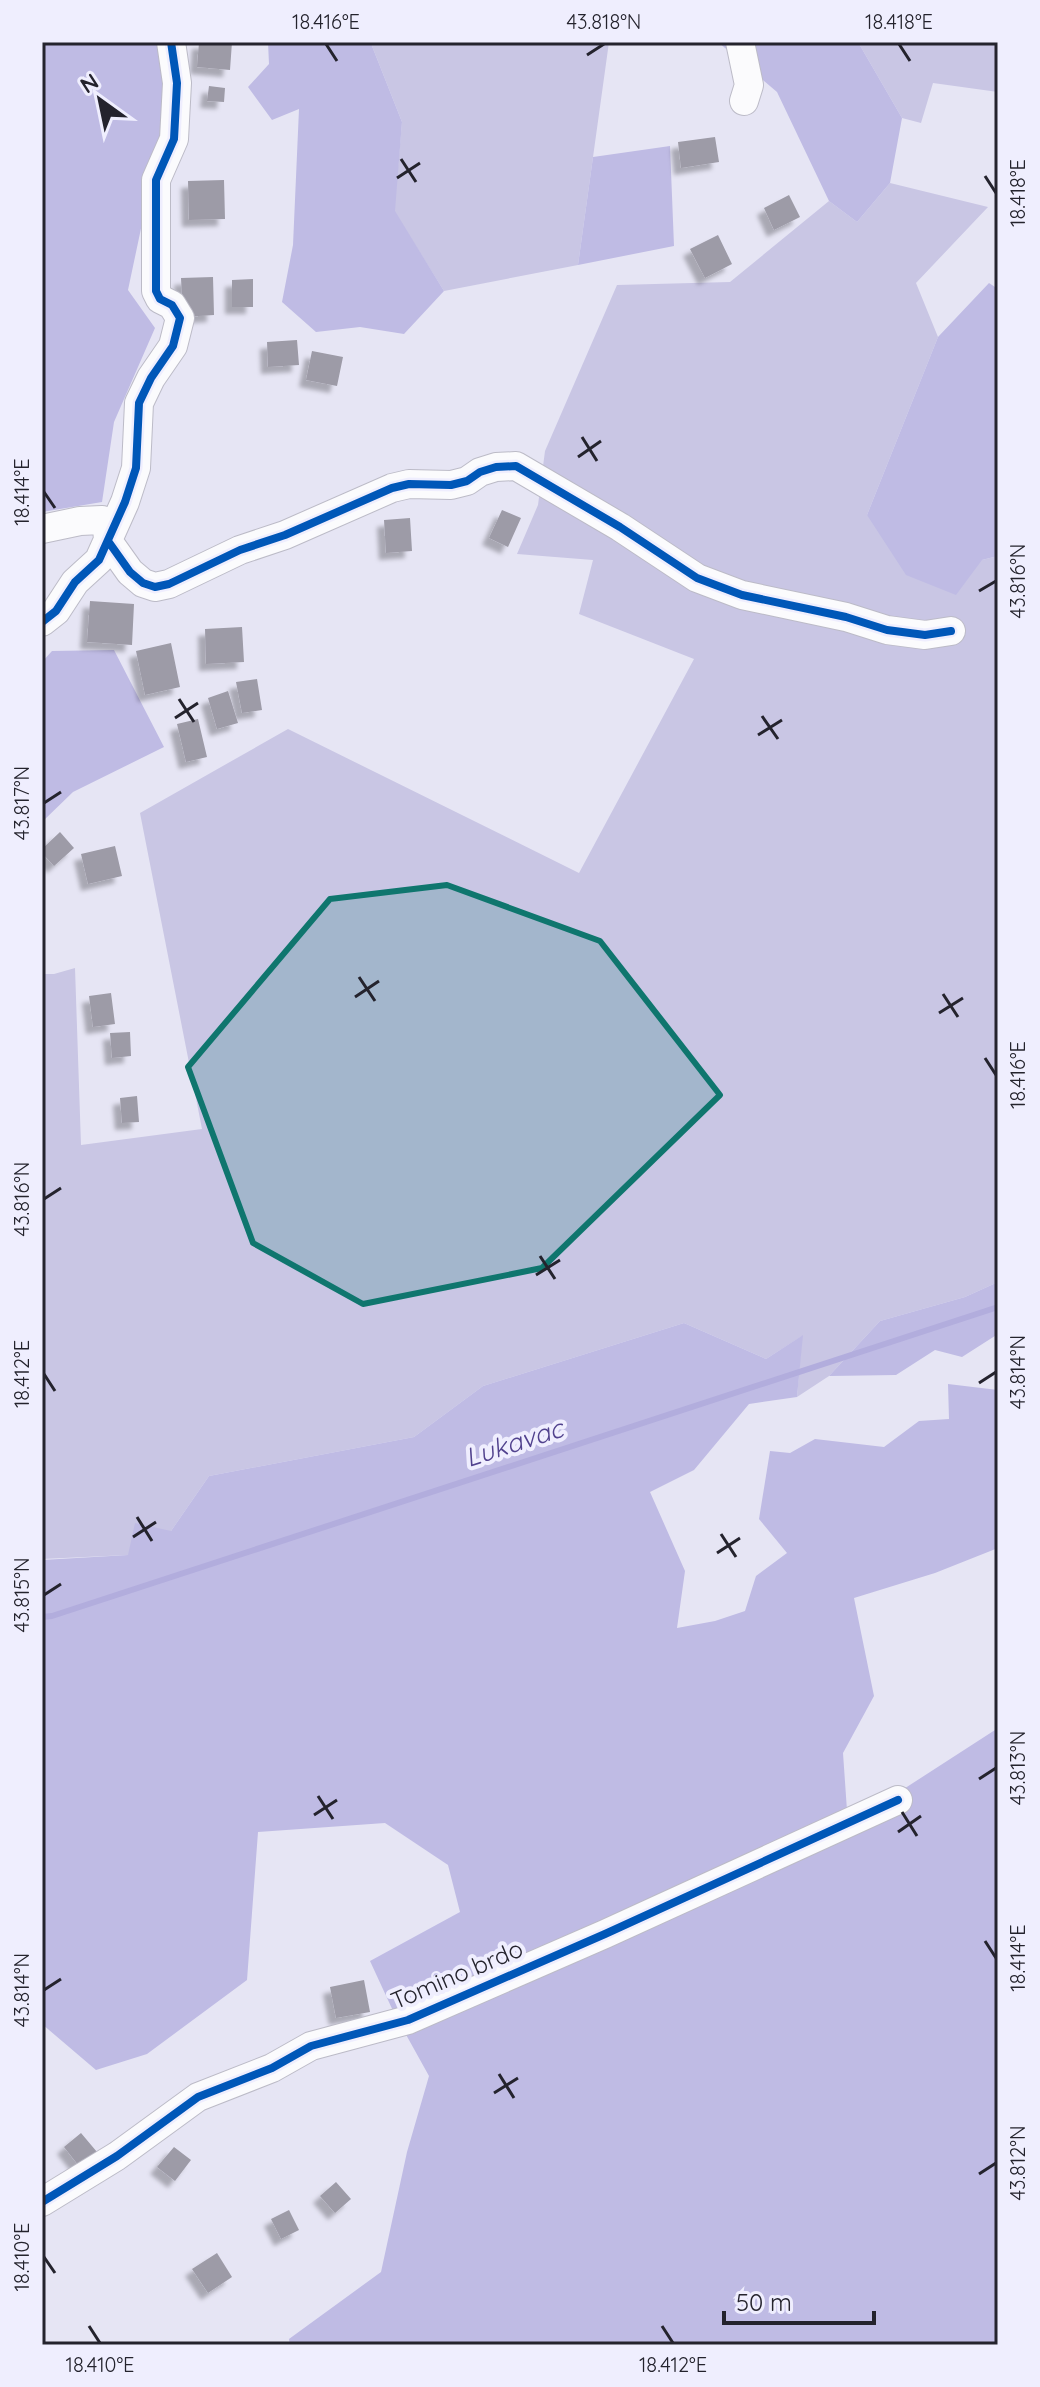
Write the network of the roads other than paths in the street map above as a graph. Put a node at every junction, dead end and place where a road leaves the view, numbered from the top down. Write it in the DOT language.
graph roads {
  1 [pos="171,42"];
  2 [pos="740,42"];
  3 [pos="744,101"];
  4 [pos="42,529"];
  5 [pos="108,541"];
  6 [pos="42,622"];
  7 [pos="951,631"];
  8 [pos="898,1800"];
  9 [pos="42,2202"];
  1 -- 5 [label="street"];
  2 -- 3 [label="street"];
  4 -- 5 [label="street"];
  5 -- 6 [label="street"];
  5 -- 7 [label="street"];
  8 -- 9 [label="street, Tomino brdo"];
}
